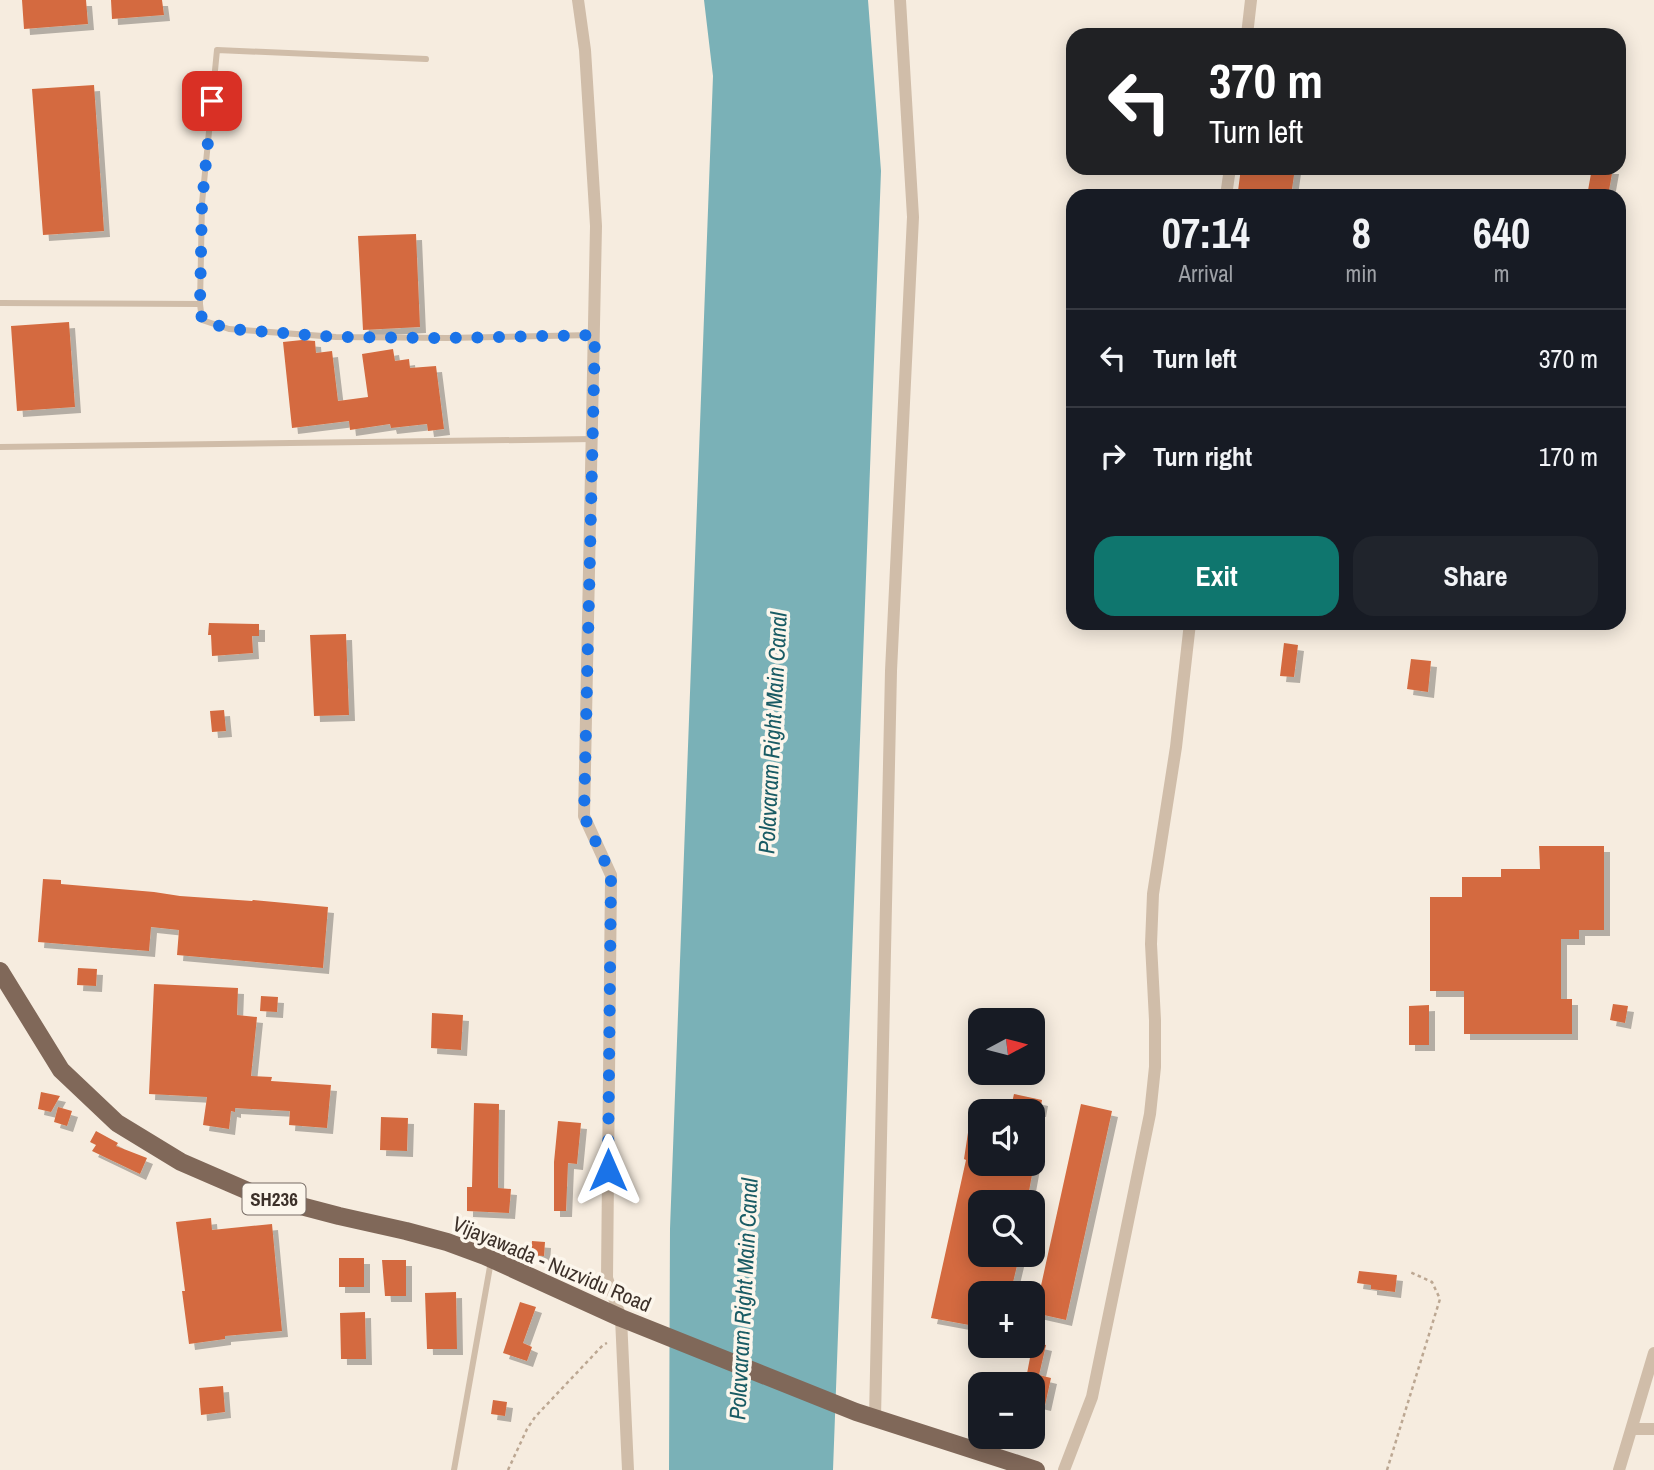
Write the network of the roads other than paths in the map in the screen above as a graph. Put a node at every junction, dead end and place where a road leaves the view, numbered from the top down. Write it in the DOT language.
graph roads {
  1 [pos="578,0"];
  2 [pos="900,0"];
  3 [pos="1251,0"];
  4 [pos="1248,28"];
  5 [pos="426,59"];
  6 [pos="0,303"];
  7 [pos="200,304"];
  8 [pos="595,335"];
  9 [pos="593,439"];
  10 [pos="0,447"];
  11 [pos="1190,630"];
  12 [pos="0,971"];
  13 [pos="491,1259"];
  14 [pos="622,1326"];
  15 [pos="1654,1353"];
  16 [pos="875,1418"];
  17 [pos="1632,1429"];
  18 [pos="1654,1429"];
  19 [pos="454,1470"];
  20 [pos="628,1470"];
  21 [pos="1036,1470"];
  22 [pos="1064,1470"];
  23 [pos="1619,1470"];
  1 -- 8 [label="street"];
  2 -- 16 [label="street"];
  3 -- 4 [label="street"];
  5 -- 7 [label="lane"];
  6 -- 7 [label="lane"];
  7 -- 8 [label="lane"];
  8 -- 9 [label="street"];
  9 -- 10 [label="lane"];
  9 -- 14 [label="street"];
  11 -- 22 [label="street"];
  12 -- 13 [label="main road, Vijayawada - Nuzvidu Road / SH236"];
  13 -- 14 [label="main road, Vijayawada - Nuzvidu Road / SH236"];
  13 -- 19 [label="lane"];
  14 -- 16 [label="main road, Vijayawada - Nuzvidu Road / SH236"];
  14 -- 20 [label="street"];
  15 -- 17 [label="street"];
  16 -- 21 [label="main road, Vijayawada - Nuzvidu Road / SH236"];
  17 -- 18 [label="street"];
  17 -- 23 [label="street"];
}
